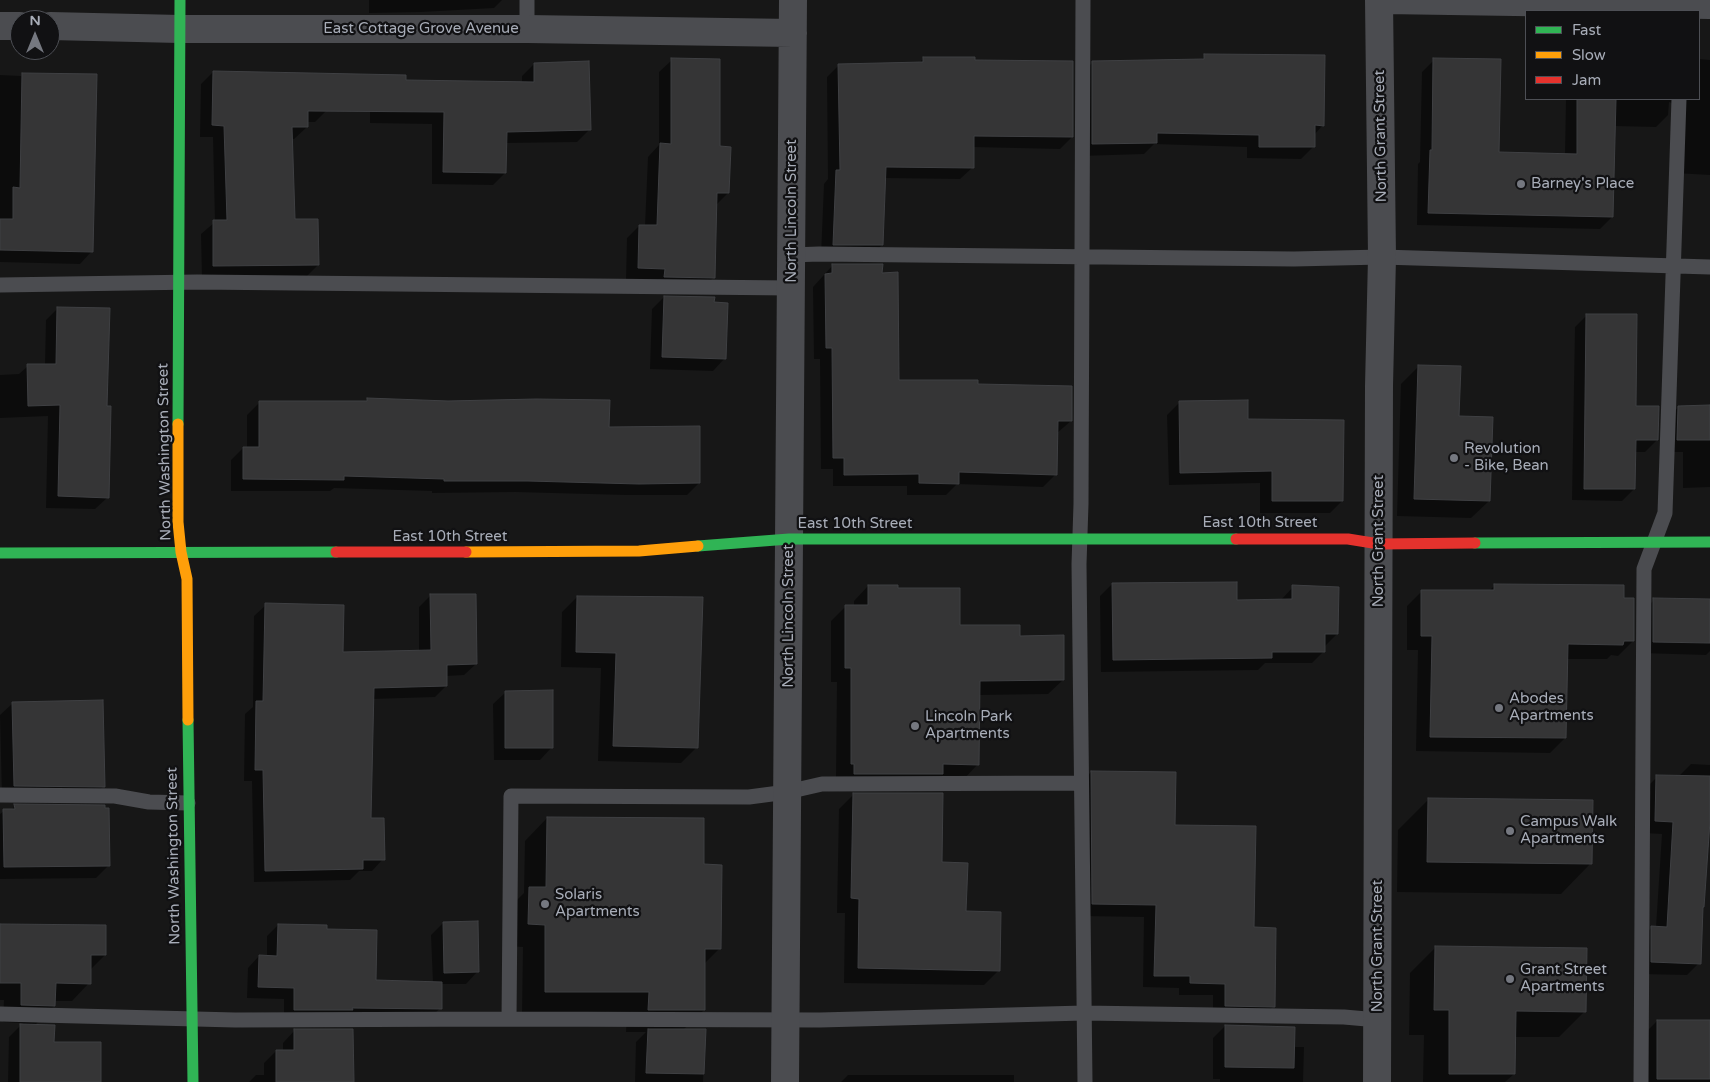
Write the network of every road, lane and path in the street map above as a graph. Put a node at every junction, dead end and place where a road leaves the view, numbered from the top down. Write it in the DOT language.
graph roads {
  1 [pos="180,0"];
  2 [pos="527,0"];
  3 [pos="793,0"];
  4 [pos="1083,0"];
  5 [pos="1379,0"];
  6 [pos="1384,0"];
  7 [pos="1710,4"];
  8 [pos="1683,5"];
  9 [pos="60,26"];
  10 [pos="180,29"];
  11 [pos="527,29"];
  12 [pos="793,33"];
  13 [pos="1679,100"];
  14 [pos="792,255"];
  15 [pos="1082,256"];
  16 [pos="1382,257"];
  17 [pos="1674,266"];
  18 [pos="1710,266"];
  19 [pos="179,282"];
  20 [pos="0,285"];
  21 [pos="791,288"];
  22 [pos="1080,538"];
  23 [pos="789,539"];
  24 [pos="1654,542"];
  25 [pos="1710,542"];
  26 [pos="1379,544"];
  27 [pos="181,552"];
  28 [pos="0,553"];
  29 [pos="1081,782"];
  30 [pos="787,792"];
  31 [pos="0,795"];
  32 [pos="188,803"];
  33 [pos="1084,1013"];
  34 [pos="0,1014"];
  35 [pos="509,1019"];
  36 [pos="192,1020"];
  37 [pos="785,1020"];
  38 [pos="1378,1020"];
  39 [pos="193,1082"];
  40 [pos="785,1082"];
  41 [pos="1085,1082"];
  42 [pos="1378,1082"];
  43 [pos="1641,1082"];
  1 -- 10 [label="street, North Washington Street"];
  2 -- 11 [label="lane"];
  3 -- 12 [label="street, North Lincoln Street"];
  4 -- 15 [label="lane"];
  5 -- 16 [label="street, North Grant Street"];
  6 -- 8 [label="street"];
  7 -- 8 [label="street"];
  9 -- 10 [label="street, East Cottage Grove Avenue"];
  10 -- 11 [label="street, East Cottage Grove Avenue"];
  10 -- 19 [label="street, North Washington Street"];
  11 -- 12 [label="street, East Cottage Grove Avenue"];
  12 -- 14 [label="street, North Lincoln Street"];
  13 -- 17 [label="lane"];
  14 -- 15 [label="lane"];
  14 -- 21 [label="street, North Lincoln Street"];
  15 -- 16 [label="lane"];
  15 -- 22 [label="lane"];
  16 -- 17 [label="lane"];
  16 -- 26 [label="street, North Grant Street"];
  17 -- 18 [label="lane"];
  17 -- 24 [label="lane"];
  19 -- 20 [label="lane"];
  19 -- 21 [label="lane"];
  19 -- 27 [label="street, North Washington Street"];
  21 -- 23 [label="street, North Lincoln Street"];
  22 -- 23 [label="street, East 10th Street"];
  22 -- 26 [label="street, East 10th Street"];
  22 -- 29 [label="lane"];
  23 -- 27 [label="street, East 10th Street"];
  23 -- 30 [label="street, North Lincoln Street"];
  24 -- 25 [label="street, East 10th Street"];
  24 -- 26 [label="street, East 10th Street"];
  24 -- 43 [label="lane"];
  26 -- 38 [label="street, North Grant Street"];
  27 -- 28 [label="street, East 10th Street"];
  27 -- 32 [label="street, North Washington Street"];
  29 -- 30 [label="lane"];
  29 -- 33 [label="lane"];
  30 -- 35 [label="lane"];
  30 -- 37 [label="street, North Lincoln Street"];
  31 -- 32 [label="lane"];
  32 -- 36 [label="street, North Washington Street"];
  33 -- 37 [label="lane"];
  33 -- 38 [label="lane"];
  33 -- 41 [label="lane"];
  34 -- 36 [label="lane"];
  35 -- 36 [label="lane"];
  35 -- 37 [label="lane"];
  36 -- 39 [label="street, North Washington Street"];
  37 -- 40 [label="street, North Lincoln Street"];
  38 -- 42 [label="street, North Grant Street"];
}
